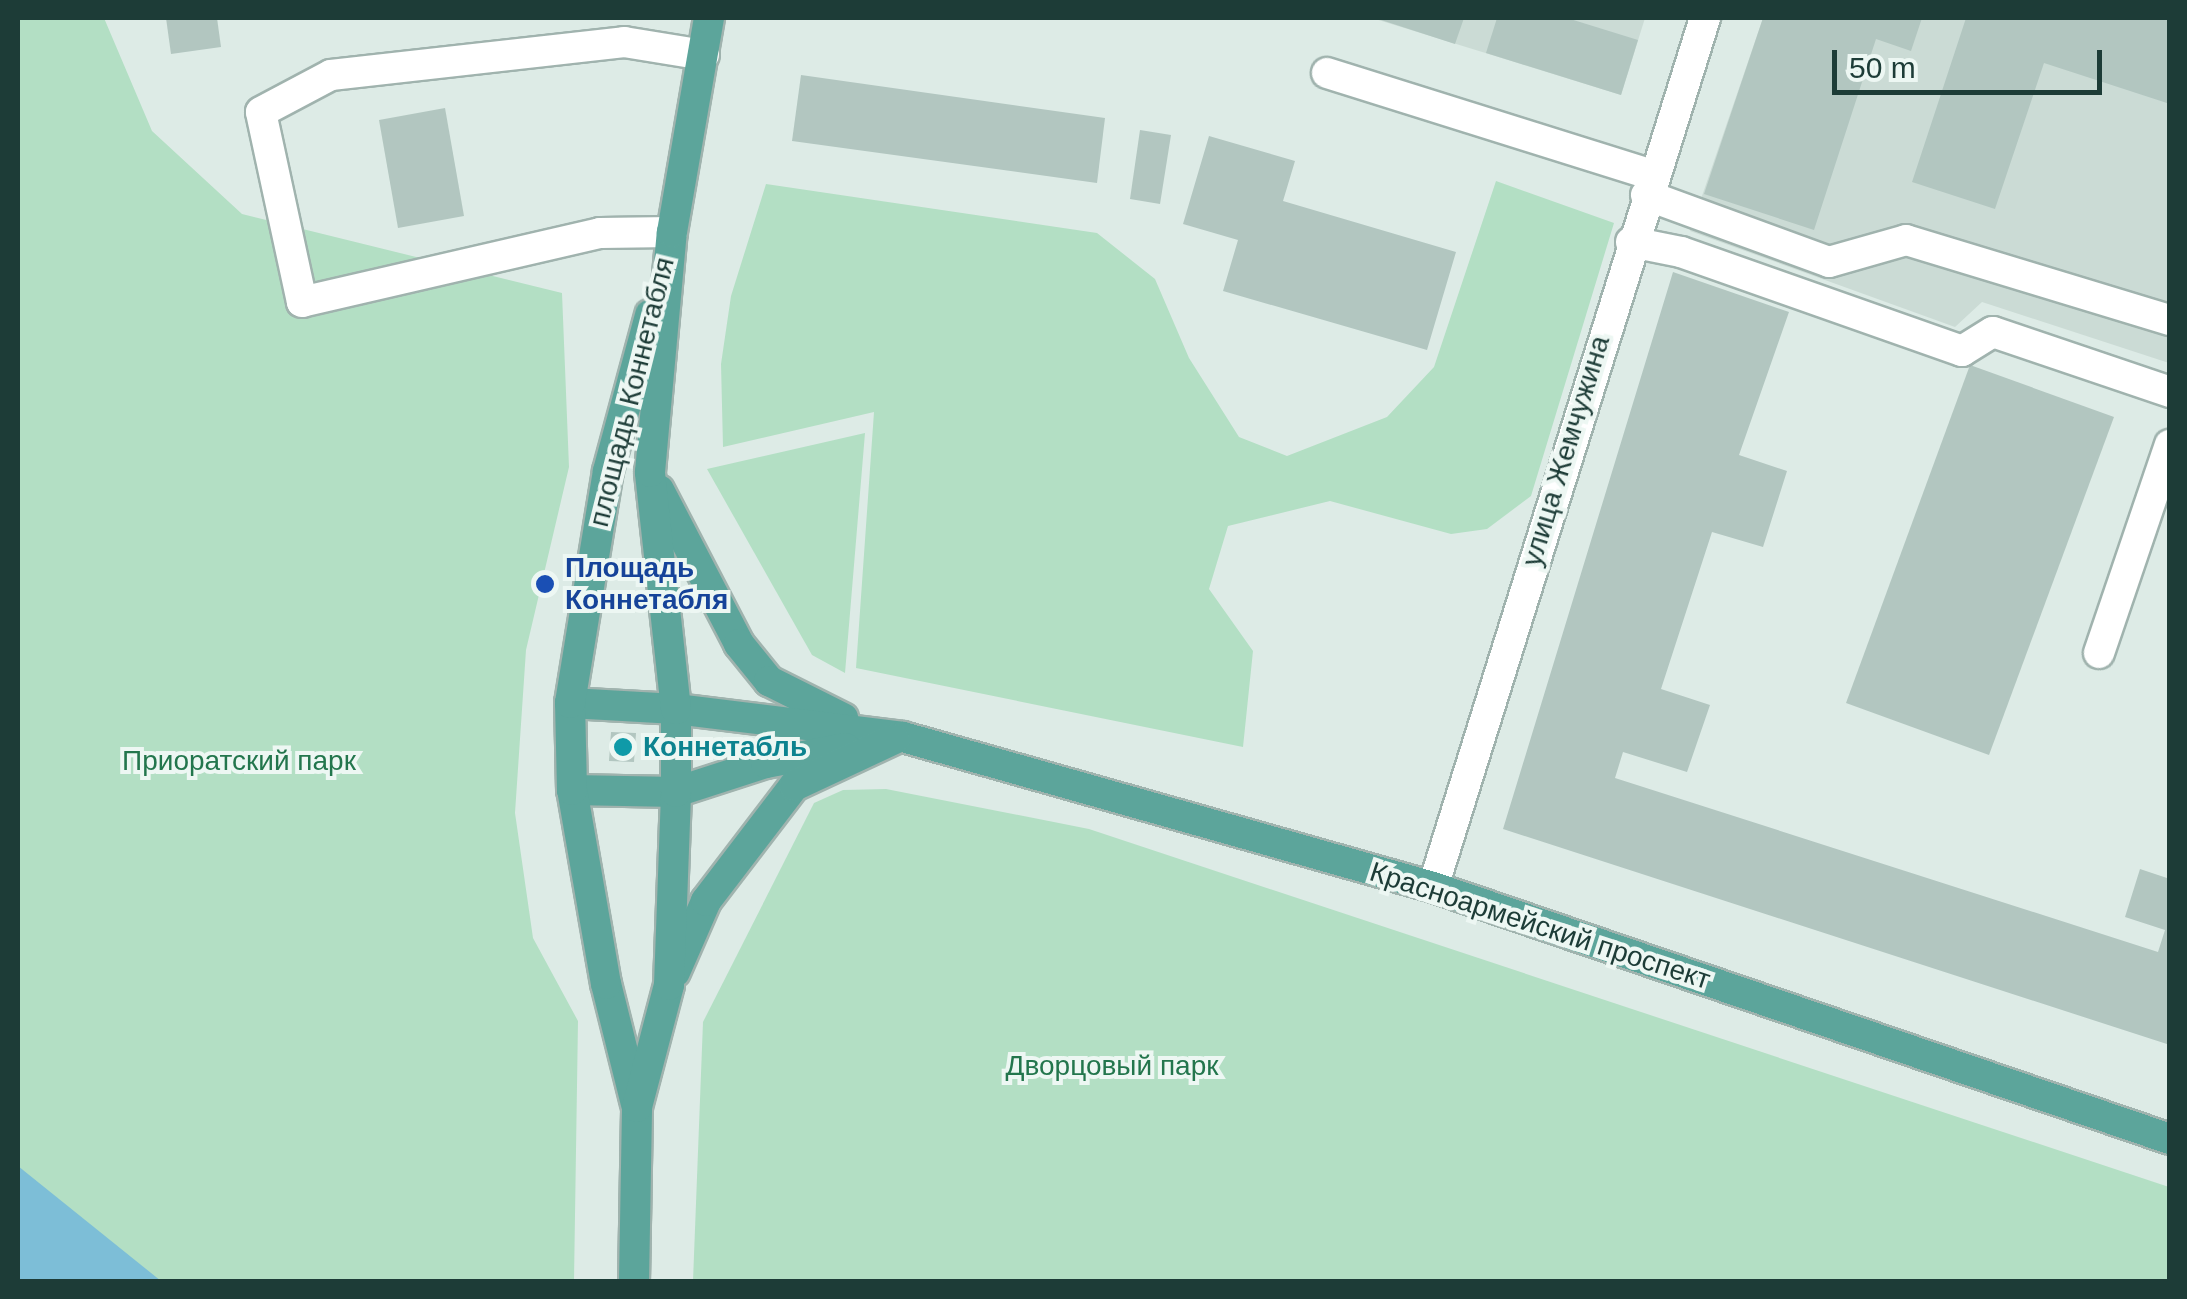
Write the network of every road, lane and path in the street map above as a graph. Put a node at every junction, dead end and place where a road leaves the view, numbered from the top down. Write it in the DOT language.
graph roads {
  1 [pos="709,18"];
  2 [pos="1705,18"];
  3 [pos="704,54"];
  4 [pos="1328,73"];
  5 [pos="1650,185"];
  6 [pos="672,232"];
  7 [pos="1631,242"];
  8 [pos="2170,320"];
  9 [pos="2170,392"];
  10 [pos="2170,444"];
  11 [pos="650,472"];
  12 [pos="2099,652"];
  13 [pos="570,703"];
  14 [pos="676,709"];
  15 [pos="903,737"];
  16 [pos="572,790"];
  17 [pos="676,792"];
  18 [pos="1433,887"];
  19 [pos="669,986"];
  20 [pos="637,1107"];
  21 [pos="2170,1139"];
  22 [pos="634,1282"];
  1 -- 3 [label="main road"];
  2 -- 5 [label="street, улица Жемчужина"];
  3 -- 6 [label="main road"];
  3 -- 6 [label="street"];
  4 -- 5 [label="street"];
  5 -- 7 [label="street, улица Жемчужина"];
  5 -- 8 [label="street"];
  6 -- 11 [label="main road, площадь Коннетабля"];
  6 -- 13 [label="main road, площадь Коннетабля"];
  7 -- 9 [label="street"];
  7 -- 18 [label="street, улица Жемчужина"];
  10 -- 12 [label="street"];
  11 -- 14 [label="main road, площадь Коннетабля"];
  11 -- 15 [label="main road"];
  13 -- 14 [label="main road, Красноармейский проспект"];
  13 -- 16 [label="main road, площадь Коннетабля"];
  14 -- 15 [label="main road, Красноармейский проспект"];
  14 -- 17 [label="main road, площадь Коннетабля"];
  15 -- 17 [label="main road, Красноармейский проспект"];
  15 -- 18 [label="main road, Красноармейский проспект"];
  15 -- 19 [label="main road"];
  16 -- 17 [label="main road, Красноармейский проспект"];
  16 -- 20 [label="main road, площадь Коннетабля"];
  17 -- 19 [label="main road, площадь Коннетабля"];
  18 -- 21 [label="main road, Красноармейский проспект"];
  19 -- 20 [label="main road, площадь Коннетабля"];
  20 -- 22 [label="main road"];
}
